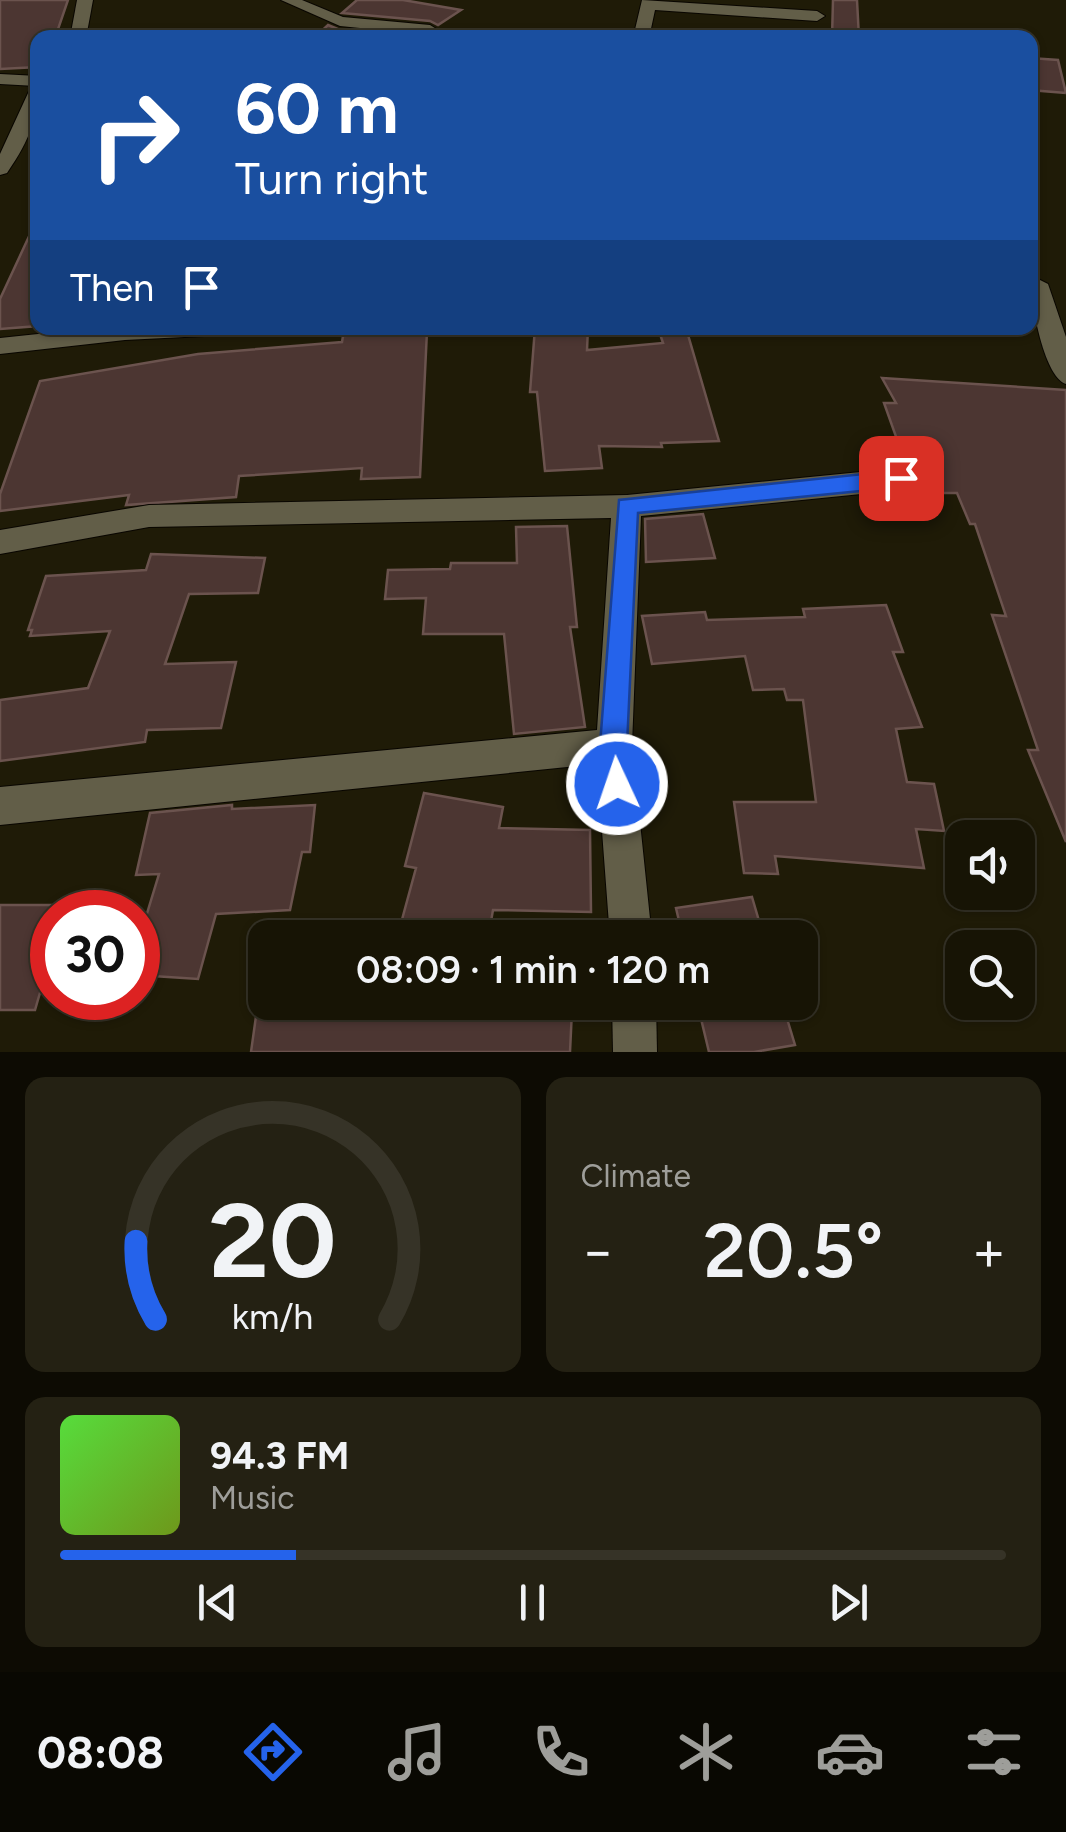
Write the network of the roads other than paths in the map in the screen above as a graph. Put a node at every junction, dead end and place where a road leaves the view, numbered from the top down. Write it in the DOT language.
graph roads {
  1 [pos="85,0"];
  2 [pos="289,0"];
  3 [pos="649,2"];
  4 [pos="817,8"];
  5 [pos="79,30"];
  6 [pos="430,30"];
  7 [pos="643,30"];
  8 [pos="0,79"];
  9 [pos="30,81"];
  10 [pos="30,110"];
  11 [pos="0,168"];
  12 [pos="1038,290"];
  13 [pos="98,335"];
  14 [pos="0,346"];
  15 [pos="1066,375"];
  16 [pos="901,478"];
  17 [pos="627,506"];
  18 [pos="0,542"];
  19 [pos="614,745"];
  20 [pos="0,806"];
  21 [pos="629,920"];
  22 [pos="634,1020"];
  23 [pos="635,1052"];
  1 -- 5 [label="street"];
  2 -- 6 [label="street"];
  3 -- 4 [label="street"];
  3 -- 7 [label="street"];
  8 -- 9 [label="street"];
  10 -- 11 [label="street"];
  12 -- 15 [label="street"];
  13 -- 14 [label="street"];
  16 -- 17 [label="street"];
  17 -- 18 [label="street"];
  17 -- 19 [label="street"];
  19 -- 20 [label="street"];
  19 -- 21 [label="street"];
  22 -- 23 [label="street"];
}
